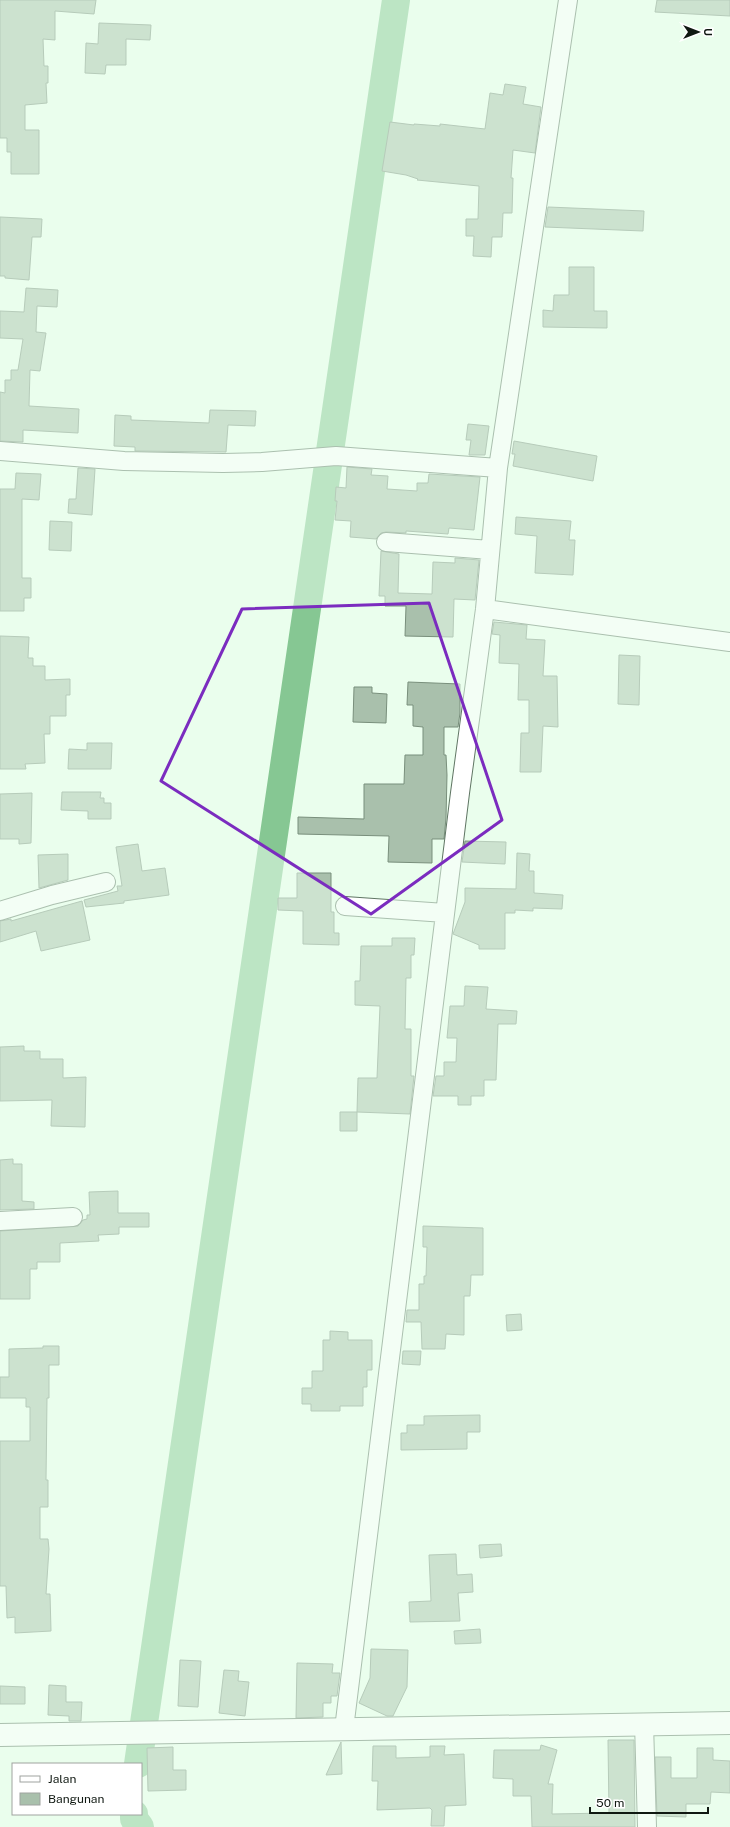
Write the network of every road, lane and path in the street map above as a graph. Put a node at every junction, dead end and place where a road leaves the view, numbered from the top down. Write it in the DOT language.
graph roads {
  1 [pos="568,0"];
  2 [pos="0,451"];
  3 [pos="498,468"];
  4 [pos="386,542"];
  5 [pos="490,550"];
  6 [pos="485,609"];
  7 [pos="730,642"];
  8 [pos="106,882"];
  9 [pos="345,906"];
  10 [pos="0,911"];
  11 [pos="445,913"];
  12 [pos="73,1217"];
  13 [pos="0,1221"];
  14 [pos="644,1723"];
  15 [pos="730,1723"];
  16 [pos="344,1729"];
  17 [pos="0,1735"];
  18 [pos="647,1827"];
  1 -- 3 [label="street"];
  2 -- 3 [label="street"];
  3 -- 5 [label="street"];
  4 -- 5 [label="street"];
  5 -- 6 [label="street"];
  6 -- 7 [label="street"];
  6 -- 11 [label="street"];
  8 -- 10 [label="street"];
  9 -- 11 [label="street"];
  11 -- 16 [label="street"];
  12 -- 13 [label="street"];
  14 -- 15 [label="street"];
  14 -- 16 [label="street"];
  14 -- 18 [label="street"];
  16 -- 17 [label="street"];
}
